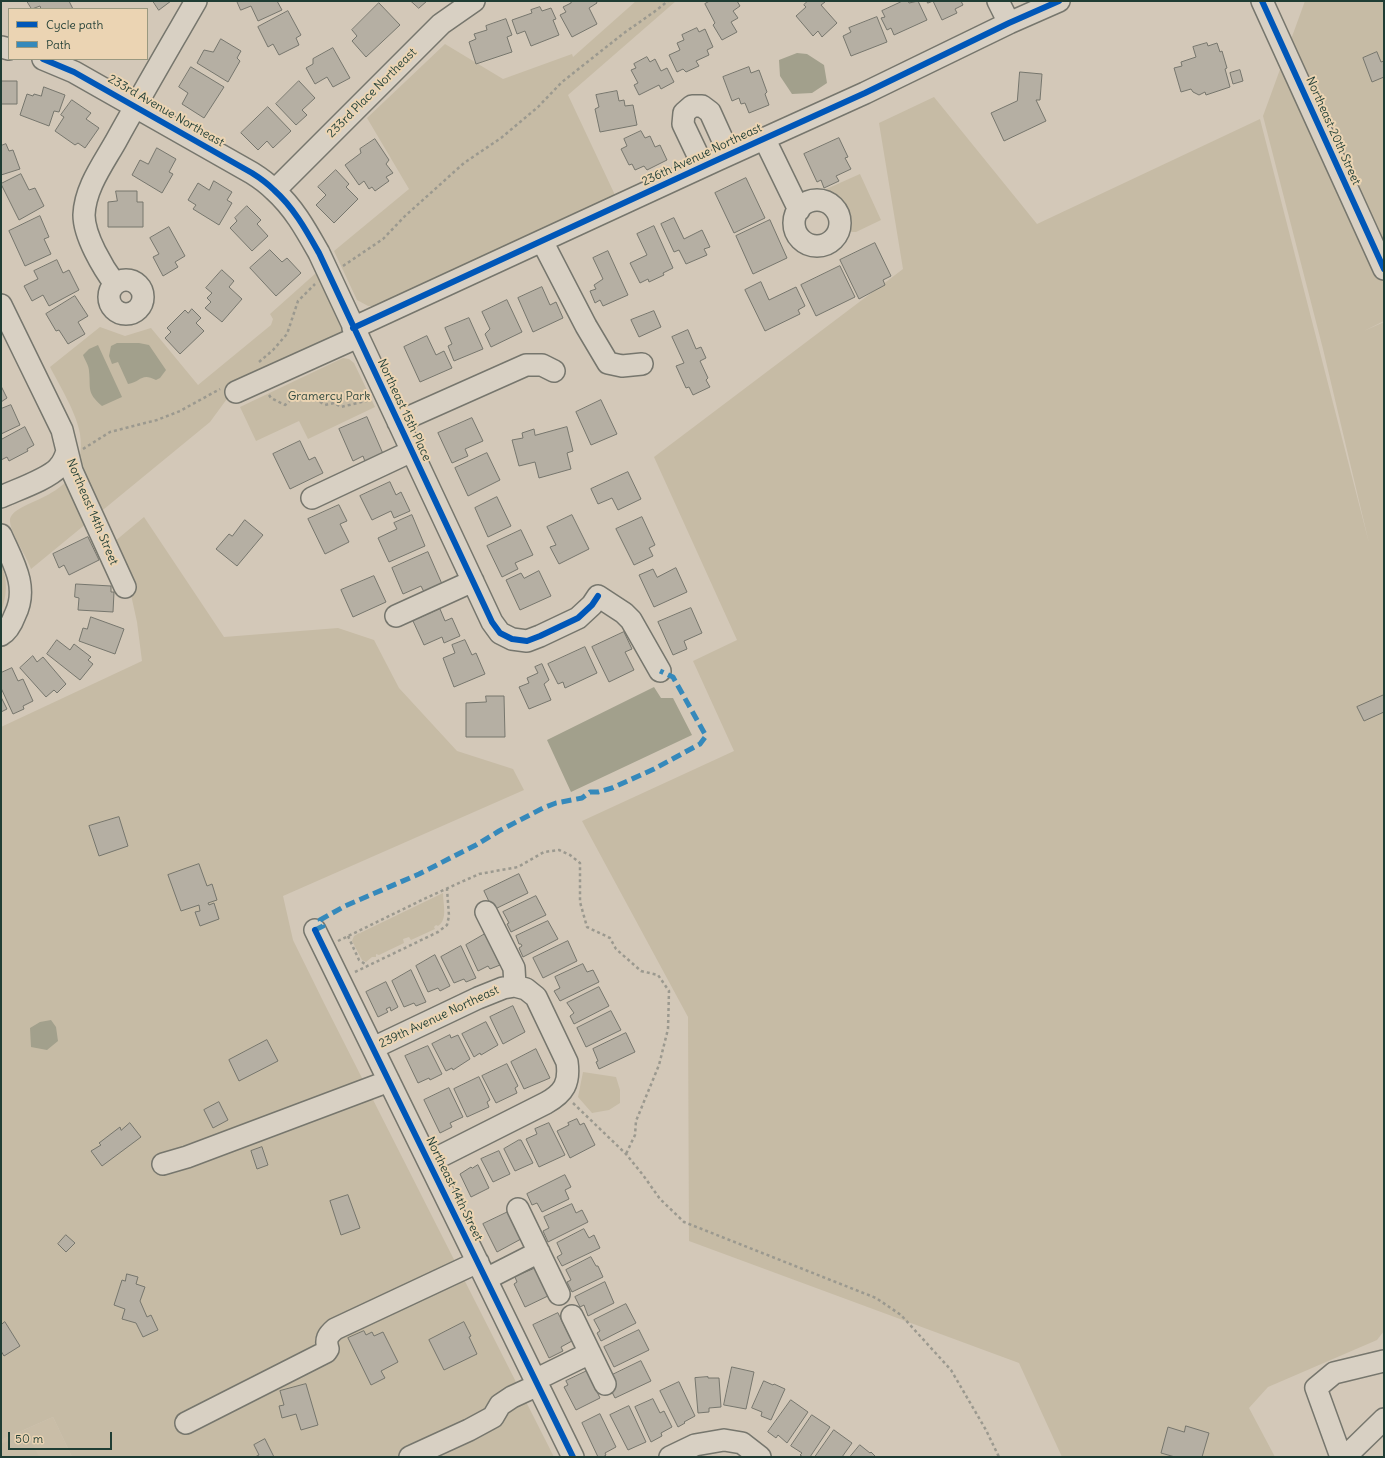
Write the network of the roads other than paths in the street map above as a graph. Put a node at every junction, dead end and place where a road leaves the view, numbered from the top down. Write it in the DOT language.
graph roads {
  1 [pos="196,1"];
  2 [pos="474,1"];
  3 [pos="998,1"];
  4 [pos="1059,1"];
  5 [pos="1262,1"];
  6 [pos="1009,24"];
  7 [pos="45,60"];
  8 [pos="135,106"];
  9 [pos="764,138"];
  10 [pos="729,154"];
  11 [pos="703,166"];
  12 [pos="275,190"];
  13 [pos="799,210"];
  14 [pos="542,241"];
  15 [pos="1384,269"];
  16 [pos="115,284"];
  17 [pos="1,305"];
  18 [pos="355,332"];
  19 [pos="642,364"];
  20 [pos="554,371"];
  21 [pos="231,389"];
  22 [pos="398,422"];
  23 [pos="67,451"];
  24 [pos="412,451"];
  25 [pos="1,497"];
  26 [pos="312,498"];
  27 [pos="1,536"];
  28 [pos="473,580"];
  29 [pos="124,587"];
  30 [pos="396,616"];
  31 [pos="1,635"];
  32 [pos="660,671"];
  33 [pos="486,912"];
  34 [pos="315,930"];
  35 [pos="515,986"];
  36 [pos="373,1048"];
  37 [pos="389,1081"];
  38 [pos="429,1162"];
  39 [pos="163,1164"];
  40 [pos="518,1209"];
  41 [pos="539,1252"];
  42 [pos="482,1270"];
  43 [pos="559,1294"];
  44 [pos="572,1316"];
  45 [pos="590,1353"];
  46 [pos="1384,1361"];
  47 [pos="536,1382"];
  48 [pos="605,1384"];
  49 [pos="1384,1419"];
  50 [pos="186,1423"];
  51 [pos="410,1457"];
  52 [pos="573,1457"];
  53 [pos="670,1457"];
  54 [pos="760,1457"];
  55 [pos="1341,1457"];
  56 [pos="1345,1457"];
  1 -- 8 [label="street"];
  2 -- 12 [label="street, 233rd Place Northeast"];
  3 -- 6 [label="street"];
  4 -- 6 [label="street, 236th Avenue Northeast"];
  5 -- 15 [label="street, Northeast 20th Street"];
  6 -- 9 [label="street, 236th Avenue Northeast"];
  7 -- 8 [label="street, 233rd Avenue Northeast"];
  8 -- 12 [label="street, 233rd Avenue Northeast"];
  8 -- 16 [label="street"];
  9 -- 10 [label="street, 236th Avenue Northeast"];
  9 -- 13 [label="street"];
  10 -- 11 [label="street, 236th Avenue Northeast"];
  10 -- 11 [label="street"];
  11 -- 14 [label="street, 236th Avenue Northeast"];
  12 -- 18 [label="street, Northeast 15th Place"];
  14 -- 18 [label="street, 236th Avenue Northeast"];
  14 -- 19 [label="street"];
  17 -- 23 [label="street, Northeast 14th Street"];
  18 -- 21 [label="street, 236th Avenue Northeast"];
  18 -- 22 [label="street, Northeast 15th Place"];
  20 -- 22 [label="street"];
  22 -- 24 [label="street, Northeast 15th Place"];
  23 -- 25 [label="street"];
  23 -- 29 [label="street, Northeast 14th Street"];
  24 -- 26 [label="street"];
  24 -- 28 [label="street, Northeast 15th Place"];
  27 -- 31 [label="street"];
  28 -- 30 [label="street"];
  28 -- 32 [label="street, Northeast 15th Place"];
  33 -- 35 [label="street"];
  34 -- 36 [label="street, Northeast 14th Street"];
  35 -- 36 [label="street, 239th Avenue Northeast"];
  35 -- 38 [label="street, 239th Avenue Northeast"];
  36 -- 37 [label="street, Northeast 14th Street"];
  37 -- 38 [label="street, Northeast 14th Street"];
  37 -- 39 [label="street"];
  38 -- 42 [label="street, Northeast 14th Street"];
  40 -- 41 [label="street"];
  41 -- 42 [label="street"];
  41 -- 43 [label="street"];
  42 -- 47 [label="street, Northeast 14th Street"];
  42 -- 50 [label="street"];
  44 -- 45 [label="street"];
  45 -- 47 [label="street"];
  45 -- 48 [label="street"];
  46 -- 55 [label="street"];
  47 -- 51 [label="street"];
  47 -- 52 [label="street, Northeast 14th Street"];
  49 -- 56 [label="street"];
  53 -- 54 [label="street"];
}
